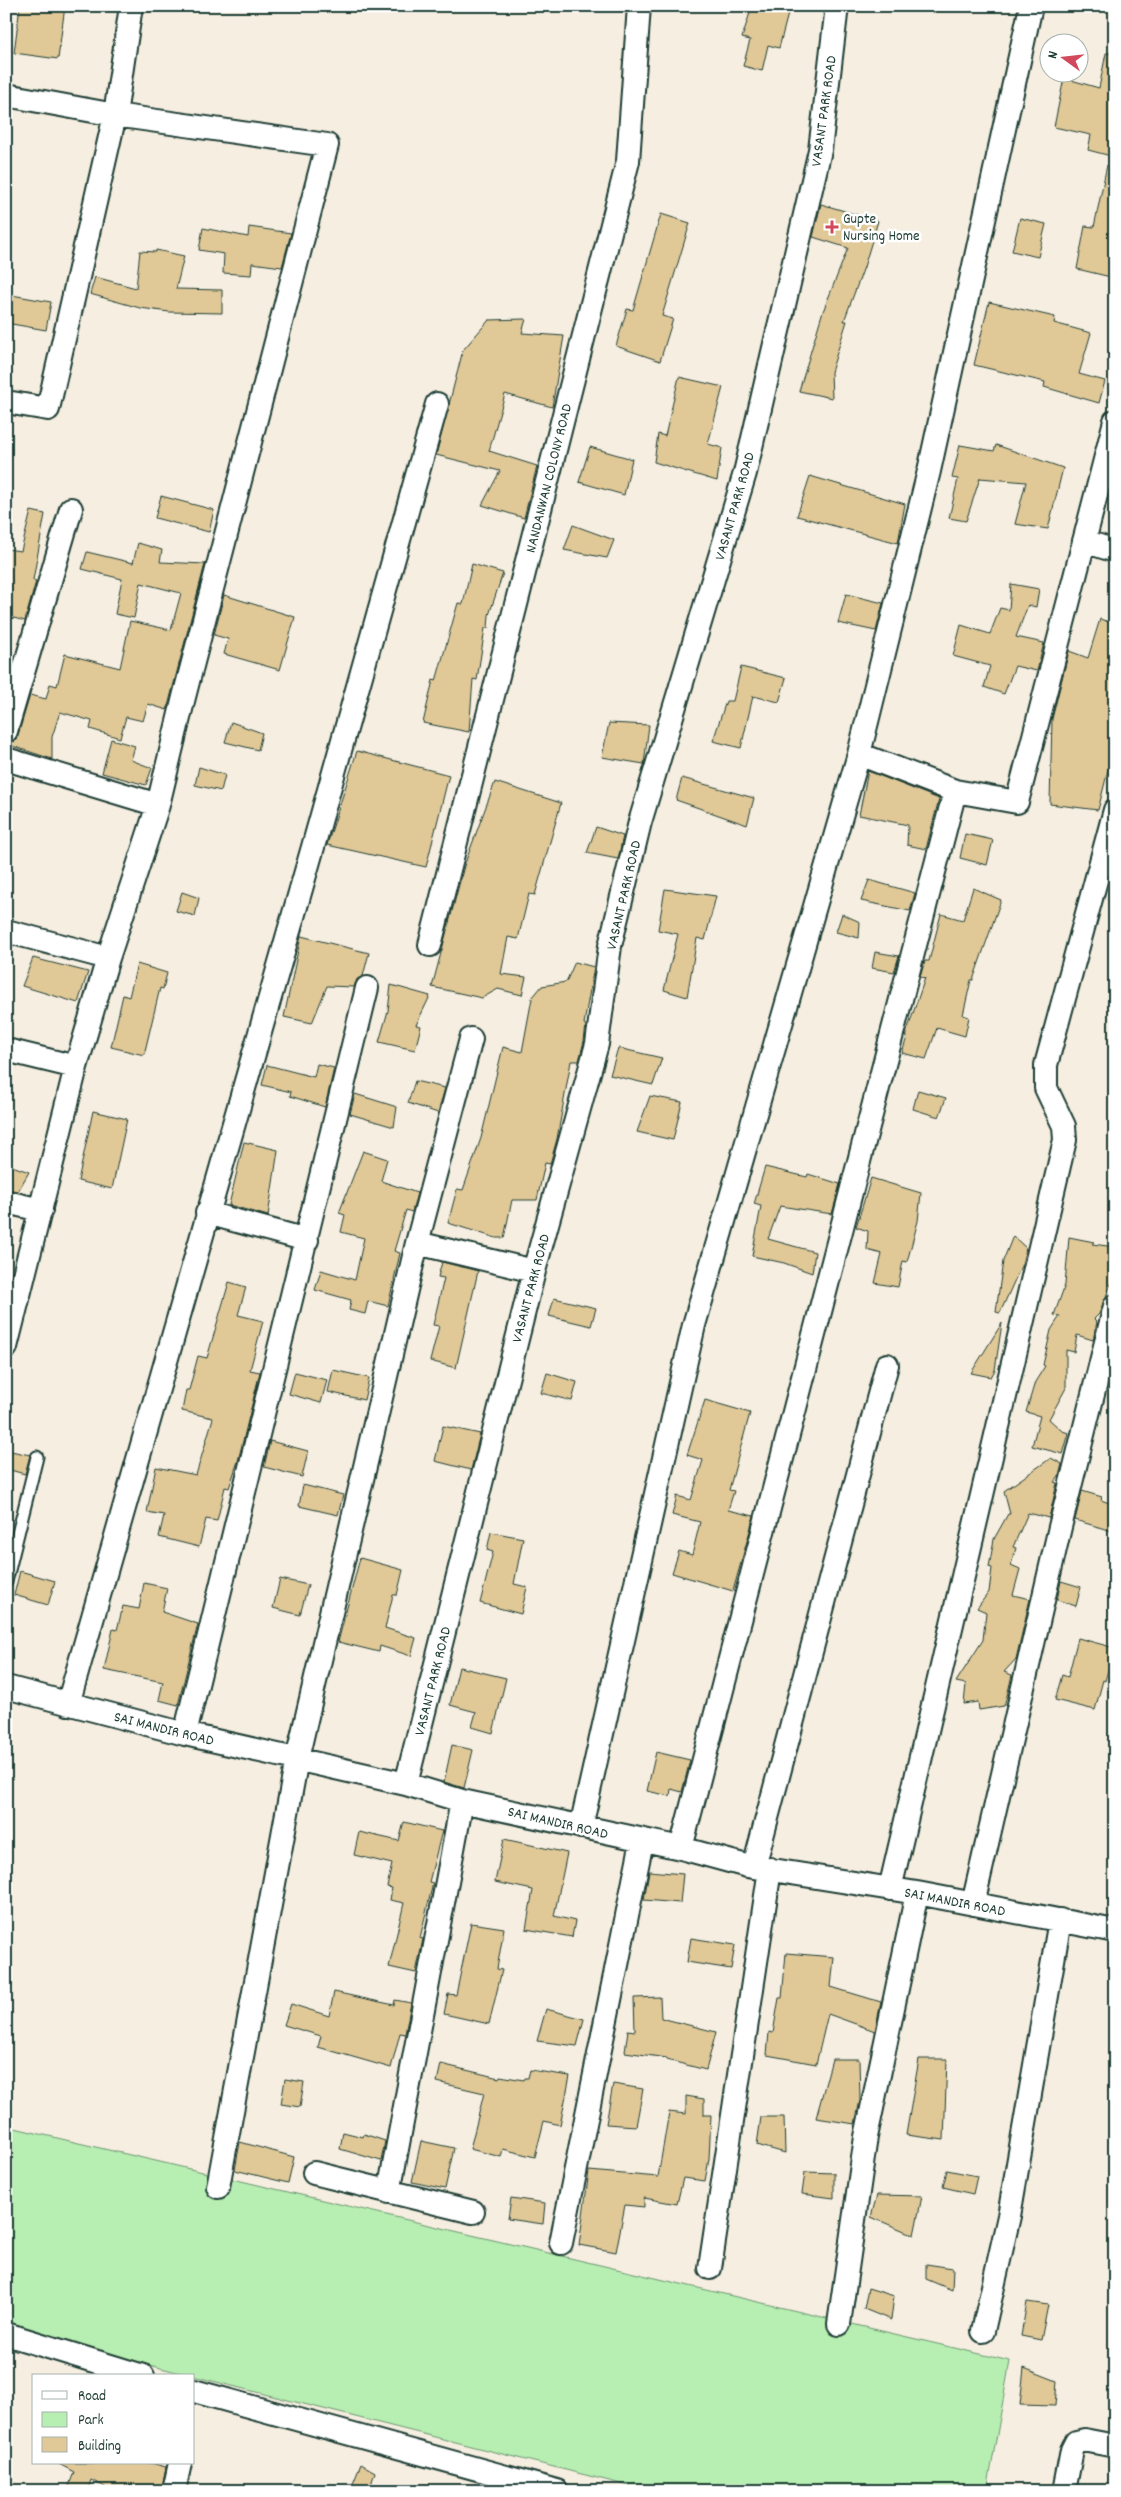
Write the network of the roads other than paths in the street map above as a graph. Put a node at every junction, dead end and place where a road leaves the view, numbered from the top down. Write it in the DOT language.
graph roads {
  1 [pos="131,6"];
  2 [pos="639,6"];
  3 [pos="837,6"];
  4 [pos="1031,6"];
  5 [pos="6,95"];
  6 [pos="116,115"];
  7 [pos="6,402"];
  8 [pos="437,404"];
  9 [pos="1115,421"];
  10 [pos="72,509"];
  11 [pos="1084,541"];
  12 [pos="1115,551"];
  13 [pos="6,731"];
  14 [pos="859,754"];
  15 [pos="6,760"];
  16 [pos="955,791"];
  17 [pos="158,805"];
  18 [pos="1115,810"];
  19 [pos="6,931"];
  20 [pos="430,945"];
  21 [pos="108,958"];
  22 [pos="367,988"];
  23 [pos="471,1039"];
  24 [pos="6,1050"];
  25 [pos="76,1067"];
  26 [pos="6,1202"];
  27 [pos="41,1210"];
  28 [pos="207,1213"];
  29 [pos="307,1240"];
  30 [pos="417,1243"];
  31 [pos="534,1271"];
  32 [pos="1115,1306"];
  33 [pos="6,1347"];
  34 [pos="887,1365"];
  35 [pos="37,1457"];
  36 [pos="6,1582"];
  37 [pos="6,1687"];
  38 [pos="68,1704"];
  39 [pos="185,1734"];
  40 [pos="297,1759"];
  41 [pos="406,1784"];
  42 [pos="462,1801"];
  43 [pos="582,1827"];
  44 [pos="642,1841"];
  45 [pos="681,1848"];
  46 [pos="762,1868"];
  47 [pos="890,1889"];
  48 [pos="917,1893"];
  49 [pos="973,1904"];
  50 [pos="1060,1920"];
  51 [pos="1115,1931"];
  52 [pos="314,2173"];
  53 [pos="218,2188"];
  54 [pos="389,2192"];
  55 [pos="473,2212"];
  56 [pos="561,2243"];
  57 [pos="710,2268"];
  58 [pos="839,2324"];
  59 [pos="984,2331"];
  60 [pos="6,2334"];
  61 [pos="136,2374"];
  62 [pos="195,2397"];
  63 [pos="1115,2446"];
  64 [pos="180,2464"];
  65 [pos="174,2491"];
  66 [pos="557,2491"];
  67 [pos="1064,2491"];
  1 -- 6 [label="street"];
  2 -- 20 [label="street, NANDANWAN COLONY ROAD"];
  3 -- 31 [label="street, VASANT PARK ROAD"];
  4 -- 14 [label="street"];
  5 -- 6 [label="street"];
  6 -- 7 [label="street"];
  6 -- 17 [label="street"];
  8 -- 28 [label="street"];
  9 -- 11 [label="street"];
  10 -- 13 [label="street"];
  11 -- 12 [label="street"];
  11 -- 16 [label="street"];
  14 -- 16 [label="street"];
  14 -- 43 [label="street"];
  15 -- 17 [label="street"];
  16 -- 45 [label="street"];
  17 -- 21 [label="street"];
  18 -- 47 [label="street"];
  19 -- 21 [label="street"];
  21 -- 25 [label="street"];
  22 -- 29 [label="street"];
  23 -- 30 [label="street"];
  24 -- 25 [label="street"];
  25 -- 27 [label="street"];
  26 -- 27 [label="street"];
  27 -- 33 [label="street"];
  28 -- 29 [label="street"];
  28 -- 38 [label="street"];
  29 -- 39 [label="street"];
  30 -- 31 [label="street"];
  30 -- 40 [label="street"];
  31 -- 41 [label="street, VASANT PARK ROAD"];
  32 -- 49 [label="street"];
  34 -- 46 [label="street"];
  35 -- 36 [label="lane"];
  37 -- 38 [label="street, SAI MANDIR ROAD"];
  38 -- 39 [label="street, SAI MANDIR ROAD"];
  39 -- 40 [label="street, SAI MANDIR ROAD"];
  40 -- 41 [label="street, SAI MANDIR ROAD"];
  40 -- 53 [label="street"];
  41 -- 42 [label="street, SAI MANDIR ROAD"];
  42 -- 43 [label="street, SAI MANDIR ROAD"];
  42 -- 54 [label="street"];
  43 -- 44 [label="street, SAI MANDIR ROAD"];
  44 -- 45 [label="street, SAI MANDIR ROAD"];
  44 -- 56 [label="street"];
  45 -- 46 [label="street, SAI MANDIR ROAD"];
  46 -- 47 [label="street, SAI MANDIR ROAD"];
  46 -- 57 [label="street"];
  47 -- 48 [label="street, SAI MANDIR ROAD"];
  48 -- 49 [label="street, SAI MANDIR ROAD"];
  48 -- 58 [label="street"];
  49 -- 50 [label="street, SAI MANDIR ROAD"];
  50 -- 51 [label="street, SAI MANDIR ROAD"];
  50 -- 59 [label="street"];
  52 -- 54 [label="street"];
  54 -- 55 [label="street"];
  60 -- 61 [label="street"];
  62 -- 66 [label="street"];
  63 -- 67 [label="street"];
  64 -- 65 [label="street"];
}
